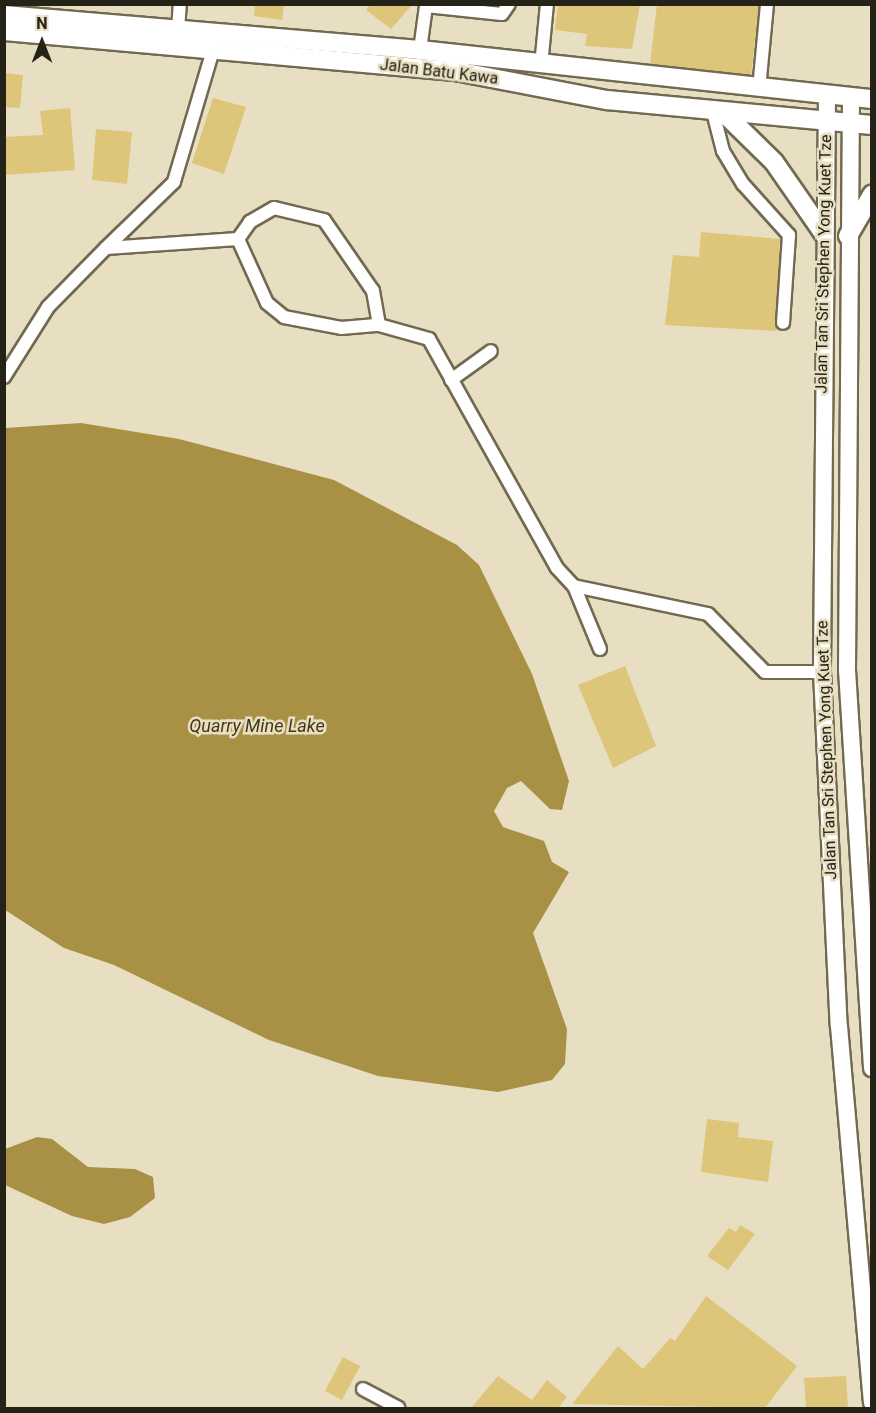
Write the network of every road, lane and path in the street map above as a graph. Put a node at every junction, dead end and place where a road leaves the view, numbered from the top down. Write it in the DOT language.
graph roads {
  1 [pos="180,4"];
  2 [pos="509,4"];
  3 [pos="547,4"];
  4 [pos="767,4"];
  5 [pos="425,5"];
  6 [pos="4,15"];
  7 [pos="178,30"];
  8 [pos="4,31"];
  9 [pos="213,50"];
  10 [pos="420,50"];
  11 [pos="541,66"];
  12 [pos="759,89"];
  13 [pos="826,95"];
  14 [pos="851,97"];
  15 [pos="872,99"];
  16 [pos="718,112"];
  17 [pos="826,121"];
  18 [pos="850,123"];
  19 [pos="872,125"];
  20 [pos="872,195"];
  21 [pos="824,234"];
  22 [pos="848,236"];
  23 [pos="238,239"];
  24 [pos="106,248"];
  25 [pos="783,323"];
  26 [pos="379,325"];
  27 [pos="491,351"];
  28 [pos="4,377"];
  29 [pos="451,380"];
  30 [pos="574,586"];
  31 [pos="600,649"];
  32 [pos="822,672"];
  33 [pos="872,1068"];
  34 [pos="363,1389"];
  35 [pos="872,1403"];
  36 [pos="398,1408"];
  1 -- 7 [label="street"];
  2 -- 5 [label="street"];
  3 -- 11 [label="street"];
  4 -- 12 [label="street"];
  5 -- 10 [label="street"];
  6 -- 7 [label="highway, Jalan Batu Kawa"];
  7 -- 10 [label="highway, Jalan Batu Kawa"];
  8 -- 9 [label="highway, Jalan Batu Kawa"];
  9 -- 16 [label="highway, Jalan Batu Kawa"];
  9 -- 24 [label="street"];
  10 -- 11 [label="highway, Jalan Batu Kawa"];
  11 -- 12 [label="highway, Jalan Batu Kawa"];
  12 -- 13 [label="highway, Jalan Batu Kawa"];
  13 -- 14 [label="highway, Jalan Batu Kawa"];
  13 -- 17 [label="main road, Jalan Tan Sri Stephen Yong Kuet Tze"];
  14 -- 15 [label="highway, Jalan Batu Kawa"];
  14 -- 18 [label="main road, Jalan Tan Sri Stephen Yong Kuet Tze"];
  16 -- 17 [label="highway, Jalan Batu Kawa"];
  16 -- 21 [label="highway"];
  16 -- 25 [label="street"];
  17 -- 18 [label="highway, Jalan Batu Kawa"];
  17 -- 21 [label="main road, Jalan Tan Sri Stephen Yong Kuet Tze"];
  18 -- 19 [label="highway, Jalan Batu Kawa"];
  18 -- 22 [label="main road, Jalan Tan Sri Stephen Yong Kuet Tze"];
  20 -- 22 [label="highway"];
  21 -- 32 [label="main road, Jalan Tan Sri Stephen Yong Kuet Tze"];
  22 -- 33 [label="main road, Jalan Tan Sri Stephen Yong Kuet Tze"];
  23 -- 24 [label="street"];
  23 -- 26 [label="street"];
  23 -- 26 [label="street"];
  24 -- 28 [label="street"];
  26 -- 29 [label="street"];
  27 -- 29 [label="street"];
  29 -- 30 [label="street"];
  30 -- 31 [label="street"];
  30 -- 32 [label="street"];
  32 -- 35 [label="main road, Jalan Tan Sri Stephen Yong Kuet Tze"];
  34 -- 36 [label="street"];
}
